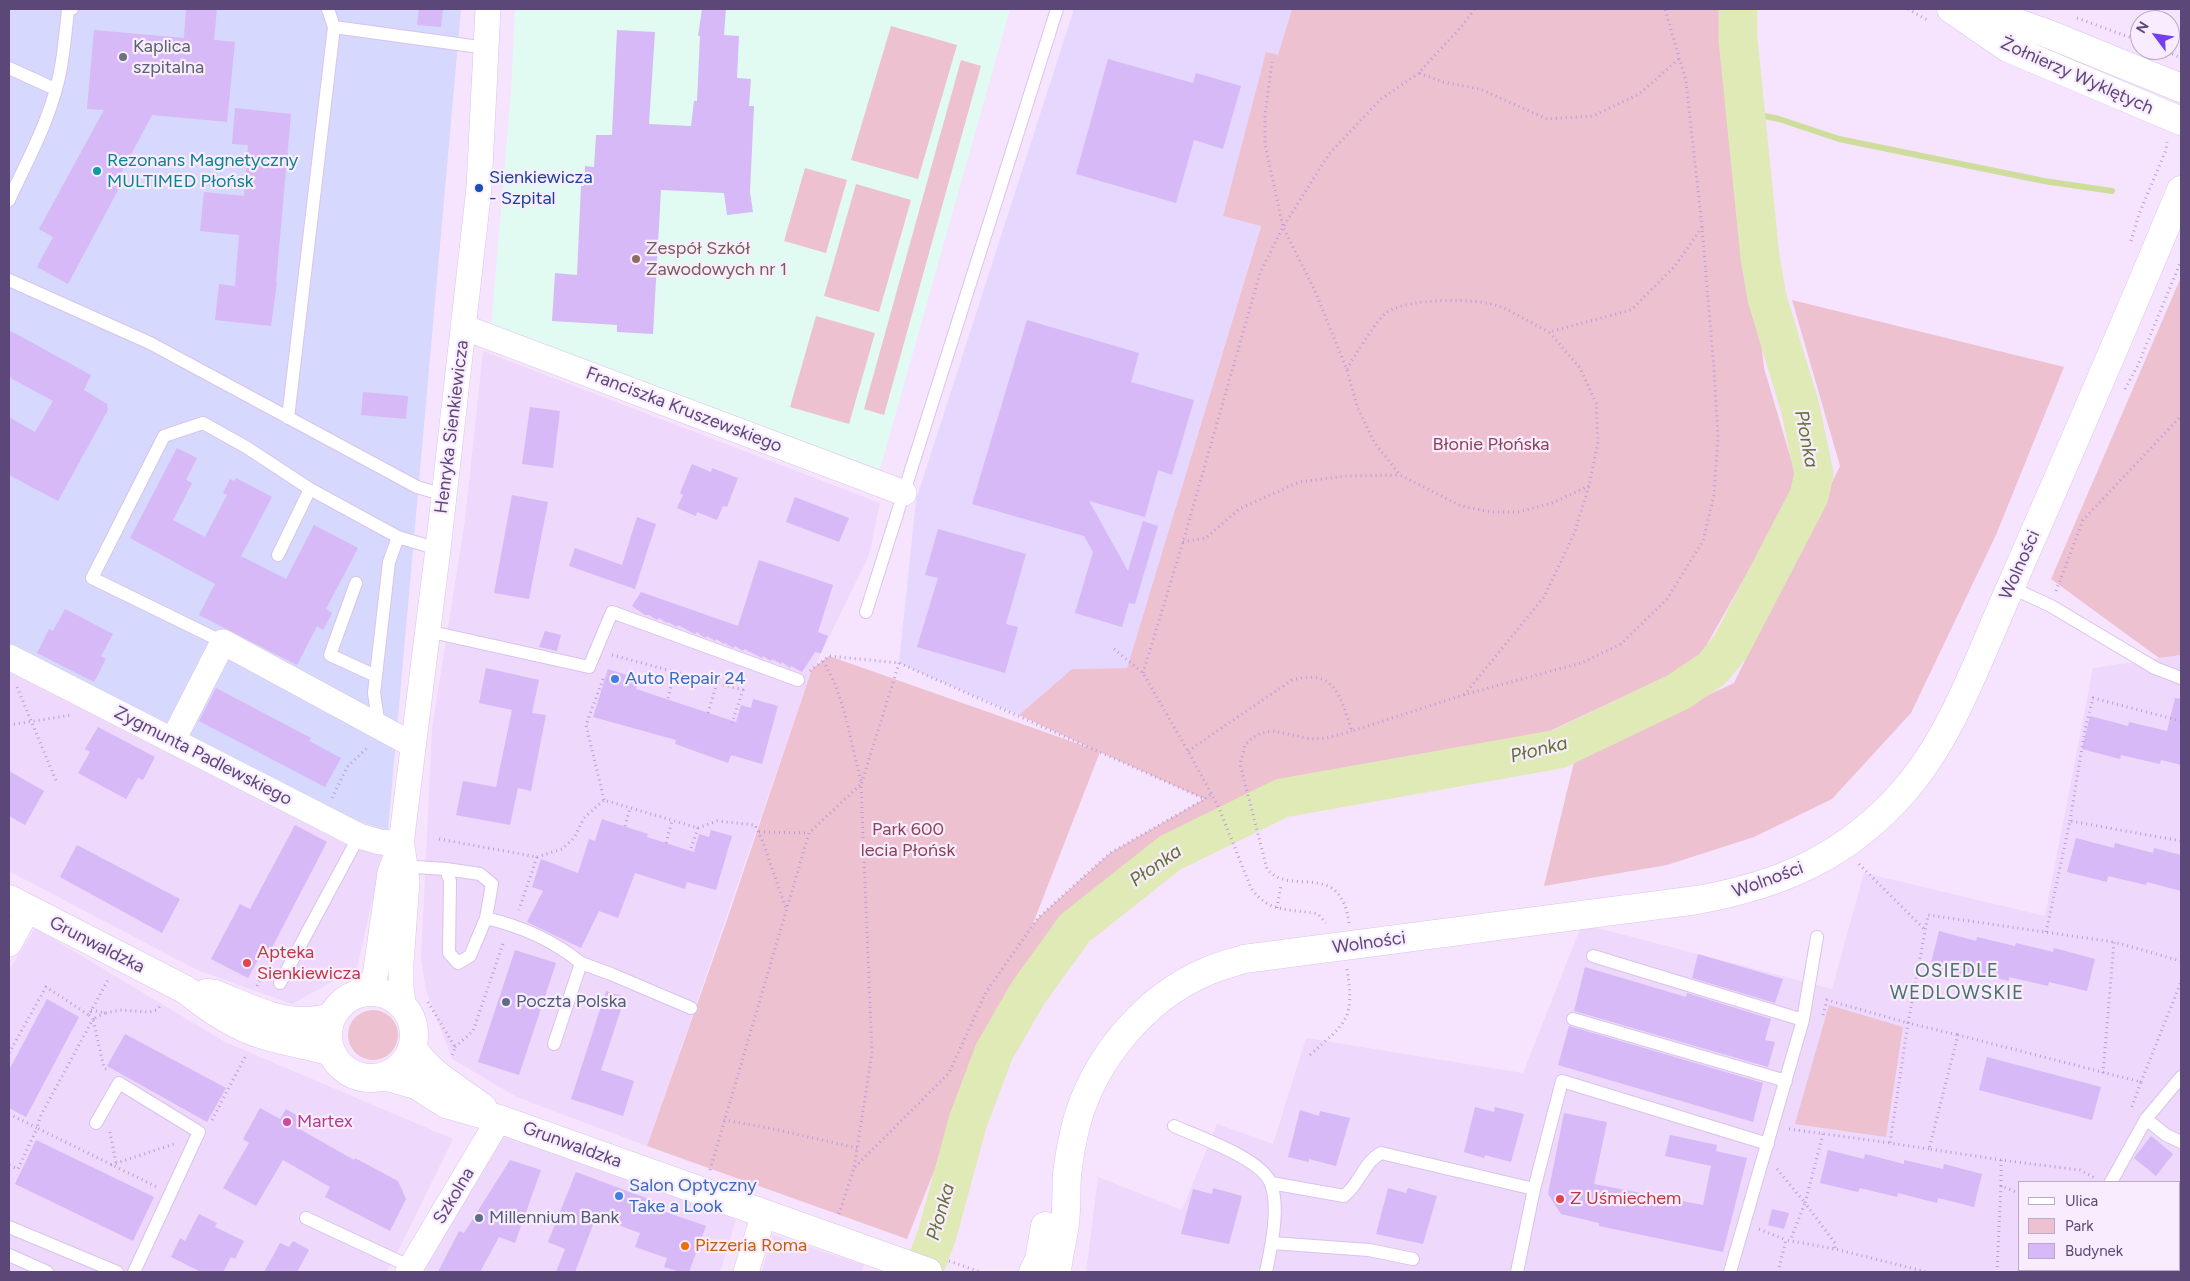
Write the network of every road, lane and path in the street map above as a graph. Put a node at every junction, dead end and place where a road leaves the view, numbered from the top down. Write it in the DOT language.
graph roads {
  1 [pos="72,9"];
  2 [pos="328,9"];
  3 [pos="488,9"];
  4 [pos="1057,9"];
  5 [pos="1474,9"];
  6 [pos="1665,9"];
  7 [pos="1908,9"];
  8 [pos="1976,9"];
  9 [pos="1941,16"];
  10 [pos="2070,16"];
  11 [pos="334,27"];
  12 [pos="2130,37"];
  13 [pos="487,48"];
  14 [pos="1680,58"];
  15 [pos="1272,62"];
  16 [pos="9,68"];
  17 [pos="1419,73"];
  18 [pos="2181,88"];
  19 [pos="55,89"];
  20 [pos="2174,128"];
  21 [pos="2181,190"];
  22 [pos="9,200"];
  23 [pos="1283,227"];
  24 [pos="1702,227"];
  25 [pos="2129,248"];
  26 [pos="2181,261"];
  27 [pos="9,280"];
  28 [pos="463,327"];
  29 [pos="1549,332"];
  30 [pos="1347,370"];
  31 [pos="2122,394"];
  32 [pos="2181,416"];
  33 [pos="288,418"];
  34 [pos="1400,475"];
  35 [pos="1589,486"];
  36 [pos="310,489"];
  37 [pos="904,493"];
  38 [pos="444,495"];
  39 [pos="398,537"];
  40 [pos="1183,542"];
  41 [pos="438,549"];
  42 [pos="278,555"];
  43 [pos="356,583"];
  44 [pos="2010,587"];
  45 [pos="2051,606"];
  46 [pos="866,612"];
  47 [pos="427,631"];
  48 [pos="223,642"];
  49 [pos="1114,649"];
  50 [pos="9,657"];
  51 [pos="823,661"];
  52 [pos="899,663"];
  53 [pos="608,664"];
  54 [pos="605,672"];
  55 [pos="675,672"];
  56 [pos="1143,673"];
  57 [pos="376,676"];
  58 [pos="2181,678"];
  59 [pos="798,680"];
  60 [pos="15,682"];
  61 [pos="717,683"];
  62 [pos="1463,695"];
  63 [pos="668,698"];
  64 [pos="708,713"];
  65 [pos="78,714"];
  66 [pos="32,721"];
  67 [pos="2181,722"];
  68 [pos="732,723"];
  69 [pos="9,725"];
  70 [pos="1352,731"];
  71 [pos="375,734"];
  72 [pos="173,740"];
  73 [pos="413,745"];
  74 [pos="1188,751"];
  75 [pos="57,783"];
  76 [pos="861,784"];
  77 [pos="1211,794"];
  78 [pos="1205,798"];
  79 [pos="604,800"];
  80 [pos="328,806"];
  81 [pos="630,808"];
  82 [pos="672,820"];
  83 [pos="2070,822"];
  84 [pos="625,826"];
  85 [pos="698,828"];
  86 [pos="759,832"];
  87 [pos="809,833"];
  88 [pos="359,836"];
  89 [pos="2181,841"];
  90 [pos="666,844"];
  91 [pos="690,851"];
  92 [pos="538,857"];
  93 [pos="400,859"];
  94 [pos="1863,869"];
  95 [pos="446,870"];
  96 [pos="1281,885"];
  97 [pos="18,905"];
  98 [pos="1277,908"];
  99 [pos="786,910"];
  100 [pos="486,918"];
  101 [pos="1926,930"];
  102 [pos="2046,932"];
  103 [pos="1818,937"];
  104 [pos="2114,942"];
  105 [pos="9,944"];
  106 [pos="1342,947"];
  107 [pos="1593,956"];
  108 [pos="2181,961"];
  109 [pos="581,963"];
  110 [pos="111,973"];
  111 [pos="1348,973"];
  112 [pos="2181,982"];
  113 [pos="280,983"];
  114 [pos="366,992"];
  115 [pos="175,996"];
  116 [pos="414,1001"];
  117 [pos="690,1008"];
  118 [pos="91,1010"];
  119 [pos="105,1013"];
  120 [pos="331,1017"];
  121 [pos="1573,1019"];
  122 [pos="1822,1019"];
  123 [pos="1803,1020"];
  124 [pos="1908,1023"];
  125 [pos="1958,1035"];
  126 [pos="554,1044"];
  127 [pos="412,1047"];
  128 [pos="330,1052"];
  129 [pos="9,1053"];
  130 [pos="247,1054"];
  131 [pos="1310,1055"];
  132 [pos="450,1064"];
  133 [pos="113,1073"];
  134 [pos="2103,1073"];
  135 [pos="384,1076"];
  136 [pos="2181,1077"];
  137 [pos="1786,1081"];
  138 [pos="2141,1082"];
  139 [pos="9,1114"];
  140 [pos="2129,1116"];
  141 [pos="499,1119"];
  142 [pos="2146,1119"];
  143 [pos="724,1120"];
  144 [pos="1790,1120"];
  145 [pos="96,1123"];
  146 [pos="109,1126"];
  147 [pos="209,1126"];
  148 [pos="1174,1126"];
  149 [pos="1787,1129"];
  150 [pos="1823,1134"];
  151 [pos="1785,1136"];
  152 [pos="2181,1142"];
  153 [pos="179,1143"];
  154 [pos="1890,1143"];
  155 [pos="1768,1144"];
  156 [pos="857,1148"];
  157 [pos="1929,1148"];
  158 [pos="2001,1160"];
  159 [pos="116,1164"];
  160 [pos="9,1165"];
  161 [pos="111,1165"];
  162 [pos="708,1174"];
  163 [pos="1067,1174"];
  164 [pos="1774,1176"];
  165 [pos="2097,1181"];
  166 [pos="2112,1181"];
  167 [pos="1271,1183"];
  168 [pos="2001,1186"];
  169 [pos="1534,1189"];
  170 [pos="2018,1193"];
  171 [pos="1805,1203"];
  172 [pos="764,1214"];
  173 [pos="306,1218"];
  174 [pos="1761,1221"];
  175 [pos="9,1227"];
  176 [pos="1788,1240"];
  177 [pos="1272,1243"];
  178 [pos="1835,1249"];
  179 [pos="9,1255"];
  180 [pos="1413,1259"];
  181 [pos="409,1270"];
  182 [pos="47,1272"];
  183 [pos="117,1272"];
  184 [pos="134,1272"];
  185 [pos="746,1272"];
  186 [pos="928,1272"];
  187 [pos="1033,1272"];
  188 [pos="1057,1272"];
  189 [pos="1266,1272"];
  190 [pos="1517,1272"];
  191 [pos="1730,1272"];
  192 [pos="1778,1272"];
  193 [pos="1928,1272"];
  194 [pos="1997,1272"];
  1 -- 19 [label="lane"];
  2 -- 11 [label="lane"];
  3 -- 13 [label="street, Henryka Sienkiewicza"];
  4 -- 37 [label="lane"];
  5 -- 17 [label="path"];
  6 -- 14 [label="path"];
  7 -- 9 [label="path"];
  8 -- 18 [label="street, Żołnierzy Wyklętych"];
  9 -- 20 [label="street, Żołnierzy Wyklętych"];
  10 -- 12 [label="path"];
  11 -- 13 [label="lane"];
  11 -- 33 [label="lane"];
  13 -- 28 [label="street, Henryka Sienkiewicza"];
  14 -- 17 [label="path"];
  14 -- 24 [label="path"];
  15 -- 23 [label="path"];
  16 -- 19 [label="lane"];
  17 -- 23 [label="path"];
  19 -- 22 [label="lane"];
  20 -- 25 [label="path"];
  21 -- 44 [label="street, Wolności"];
  23 -- 30 [label="path"];
  23 -- 40 [label="path"];
  24 -- 29 [label="path"];
  24 -- 62 [label="path"];
  26 -- 31 [label="path"];
  27 -- 33 [label="lane"];
  28 -- 37 [label="street, Franciszka Kruszewskiego"];
  28 -- 38 [label="street, Henryka Sienkiewicza"];
  29 -- 30 [label="path"];
  29 -- 35 [label="path"];
  30 -- 34 [label="path"];
  32 -- 45 [label="path"];
  33 -- 38 [label="lane"];
  34 -- 35 [label="path"];
  34 -- 40 [label="path"];
  35 -- 62 [label="path"];
  36 -- 39 [label="lane"];
  36 -- 42 [label="lane"];
  36 -- 48 [label="lane"];
  37 -- 46 [label="lane"];
  38 -- 41 [label="street, Henryka Sienkiewicza"];
  39 -- 41 [label="lane"];
  39 -- 57 [label="lane"];
  40 -- 56 [label="path"];
  41 -- 47 [label="street, Henryka Sienkiewicza"];
  43 -- 57 [label="lane"];
  44 -- 45 [label="lane"];
  44 -- 106 [label="street, Wolności"];
  45 -- 58 [label="lane"];
  47 -- 59 [label="lane"];
  47 -- 73 [label="street, Henryka Sienkiewicza"];
  48 -- 71 [label="street"];
  48 -- 72 [label="street"];
  49 -- 56 [label="path"];
  50 -- 72 [label="street, Zygmunta Padlewskiego"];
  51 -- 52 [label="path"];
  51 -- 59 [label="path"];
  51 -- 76 [label="path"];
  52 -- 76 [label="path"];
  52 -- 78 [label="path"];
  53 -- 55 [label="path"];
  54 -- 79 [label="path"];
  55 -- 61 [label="path"];
  55 -- 63 [label="path"];
  56 -- 74 [label="path"];
  57 -- 71 [label="lane"];
  60 -- 66 [label="path"];
  61 -- 64 [label="path"];
  61 -- 68 [label="path"];
  62 -- 70 [label="path"];
  65 -- 66 [label="path"];
  66 -- 69 [label="path"];
  66 -- 75 [label="path"];
  67 -- 83 [label="path"];
  70 -- 74 [label="path"];
  70 -- 106 [label="path"];
  71 -- 73 [label="street"];
  71 -- 80 [label="path"];
  72 -- 88 [label="street, Zygmunta Padlewskiego"];
  73 -- 93 [label="street, Henryka Sienkiewicza"];
  74 -- 77 [label="path"];
  76 -- 87 [label="path"];
  76 -- 156 [label="path"];
  77 -- 78 [label="path"];
  77 -- 98 [label="path"];
  78 -- 156 [label="path"];
  79 -- 81 [label="path"];
  79 -- 92 [label="path"];
  81 -- 82 [label="path"];
  81 -- 84 [label="path"];
  82 -- 85 [label="path"];
  82 -- 90 [label="path"];
  83 -- 89 [label="path"];
  83 -- 102 [label="path"];
  85 -- 86 [label="path"];
  85 -- 91 [label="path"];
  86 -- 87 [label="path"];
  86 -- 99 [label="path"];
  87 -- 99 [label="path"];
  88 -- 93 [label="street, Zygmunta Padlewskiego"];
  88 -- 113 [label="lane"];
  93 -- 95 [label="lane"];
  93 -- 114 [label="street, Henryka Sienkiewicza"];
  93 -- 116 [label="street, Henryka Sienkiewicza"];
  94 -- 101 [label="path"];
  95 -- 100 [label="lane"];
  95 -- 100 [label="lane"];
  96 -- 98 [label="path"];
  97 -- 105 [label="street"];
  97 -- 115 [label="street, Grunwaldzka"];
  98 -- 106 [label="path"];
  99 -- 143 [label="path"];
  100 -- 109 [label="lane"];
  101 -- 102 [label="path"];
  101 -- 124 [label="path"];
  102 -- 104 [label="path"];
  103 -- 123 [label="lane"];
  104 -- 108 [label="path"];
  104 -- 134 [label="path"];
  106 -- 163 [label="street, Wolności"];
  107 -- 123 [label="lane"];
  109 -- 117 [label="lane"];
  109 -- 126 [label="lane"];
  110 -- 118 [label="path"];
  111 -- 131 [label="path"];
  112 -- 138 [label="path"];
  114 -- 116 [label="street"];
  114 -- 120 [label="street"];
  115 -- 119 [label="path"];
  115 -- 120 [label="street, Grunwaldzka"];
  115 -- 128 [label="street, Grunwaldzka"];
  116 -- 127 [label="street"];
  116 -- 132 [label="path"];
  118 -- 119 [label="path"];
  118 -- 129 [label="path"];
  119 -- 133 [label="path"];
  120 -- 128 [label="street"];
  121 -- 137 [label="lane"];
  122 -- 124 [label="path"];
  123 -- 137 [label="lane"];
  124 -- 125 [label="path"];
  124 -- 154 [label="path"];
  125 -- 134 [label="path"];
  125 -- 157 [label="path"];
  127 -- 135 [label="street"];
  127 -- 141 [label="street, Grunwaldzka"];
  128 -- 135 [label="street"];
  130 -- 147 [label="path"];
  134 -- 138 [label="path"];
  135 -- 141 [label="street, Grunwaldzka"];
  136 -- 142 [label="lane"];
  137 -- 155 [label="lane"];
  138 -- 140 [label="path"];
  139 -- 160 [label="path"];
  141 -- 172 [label="street, Grunwaldzka"];
  141 -- 181 [label="street, Szkolna"];
  142 -- 152 [label="lane"];
  142 -- 166 [label="lane"];
  143 -- 156 [label="path"];
  143 -- 162 [label="path"];
  144 -- 149 [label="path"];
  145 -- 184 [label="lane"];
  146 -- 159 [label="path"];
  148 -- 167 [label="lane"];
  149 -- 150 [label="path"];
  149 -- 151 [label="path"];
  150 -- 154 [label="path"];
  150 -- 171 [label="path"];
  153 -- 159 [label="path"];
  154 -- 157 [label="path"];
  155 -- 169 [label="lane"];
  155 -- 191 [label="lane"];
  157 -- 158 [label="path"];
  158 -- 165 [label="path"];
  158 -- 168 [label="path"];
  159 -- 161 [label="path"];
  163 -- 187 [label="street, Wolności"];
  163 -- 188 [label="street, Wolności"];
  164 -- 171 [label="path"];
  167 -- 169 [label="lane"];
  167 -- 177 [label="lane"];
  168 -- 170 [label="path"];
  168 -- 194 [label="path"];
  169 -- 190 [label="lane"];
  171 -- 176 [label="path"];
  171 -- 178 [label="path"];
  172 -- 185 [label="street"];
  172 -- 186 [label="street, Grunwaldzka"];
  173 -- 181 [label="lane"];
  174 -- 176 [label="path"];
  175 -- 183 [label="lane"];
  176 -- 178 [label="path"];
  176 -- 192 [label="path"];
  177 -- 180 [label="lane"];
  177 -- 189 [label="lane"];
  178 -- 193 [label="path"];
  179 -- 182 [label="lane"];
}
